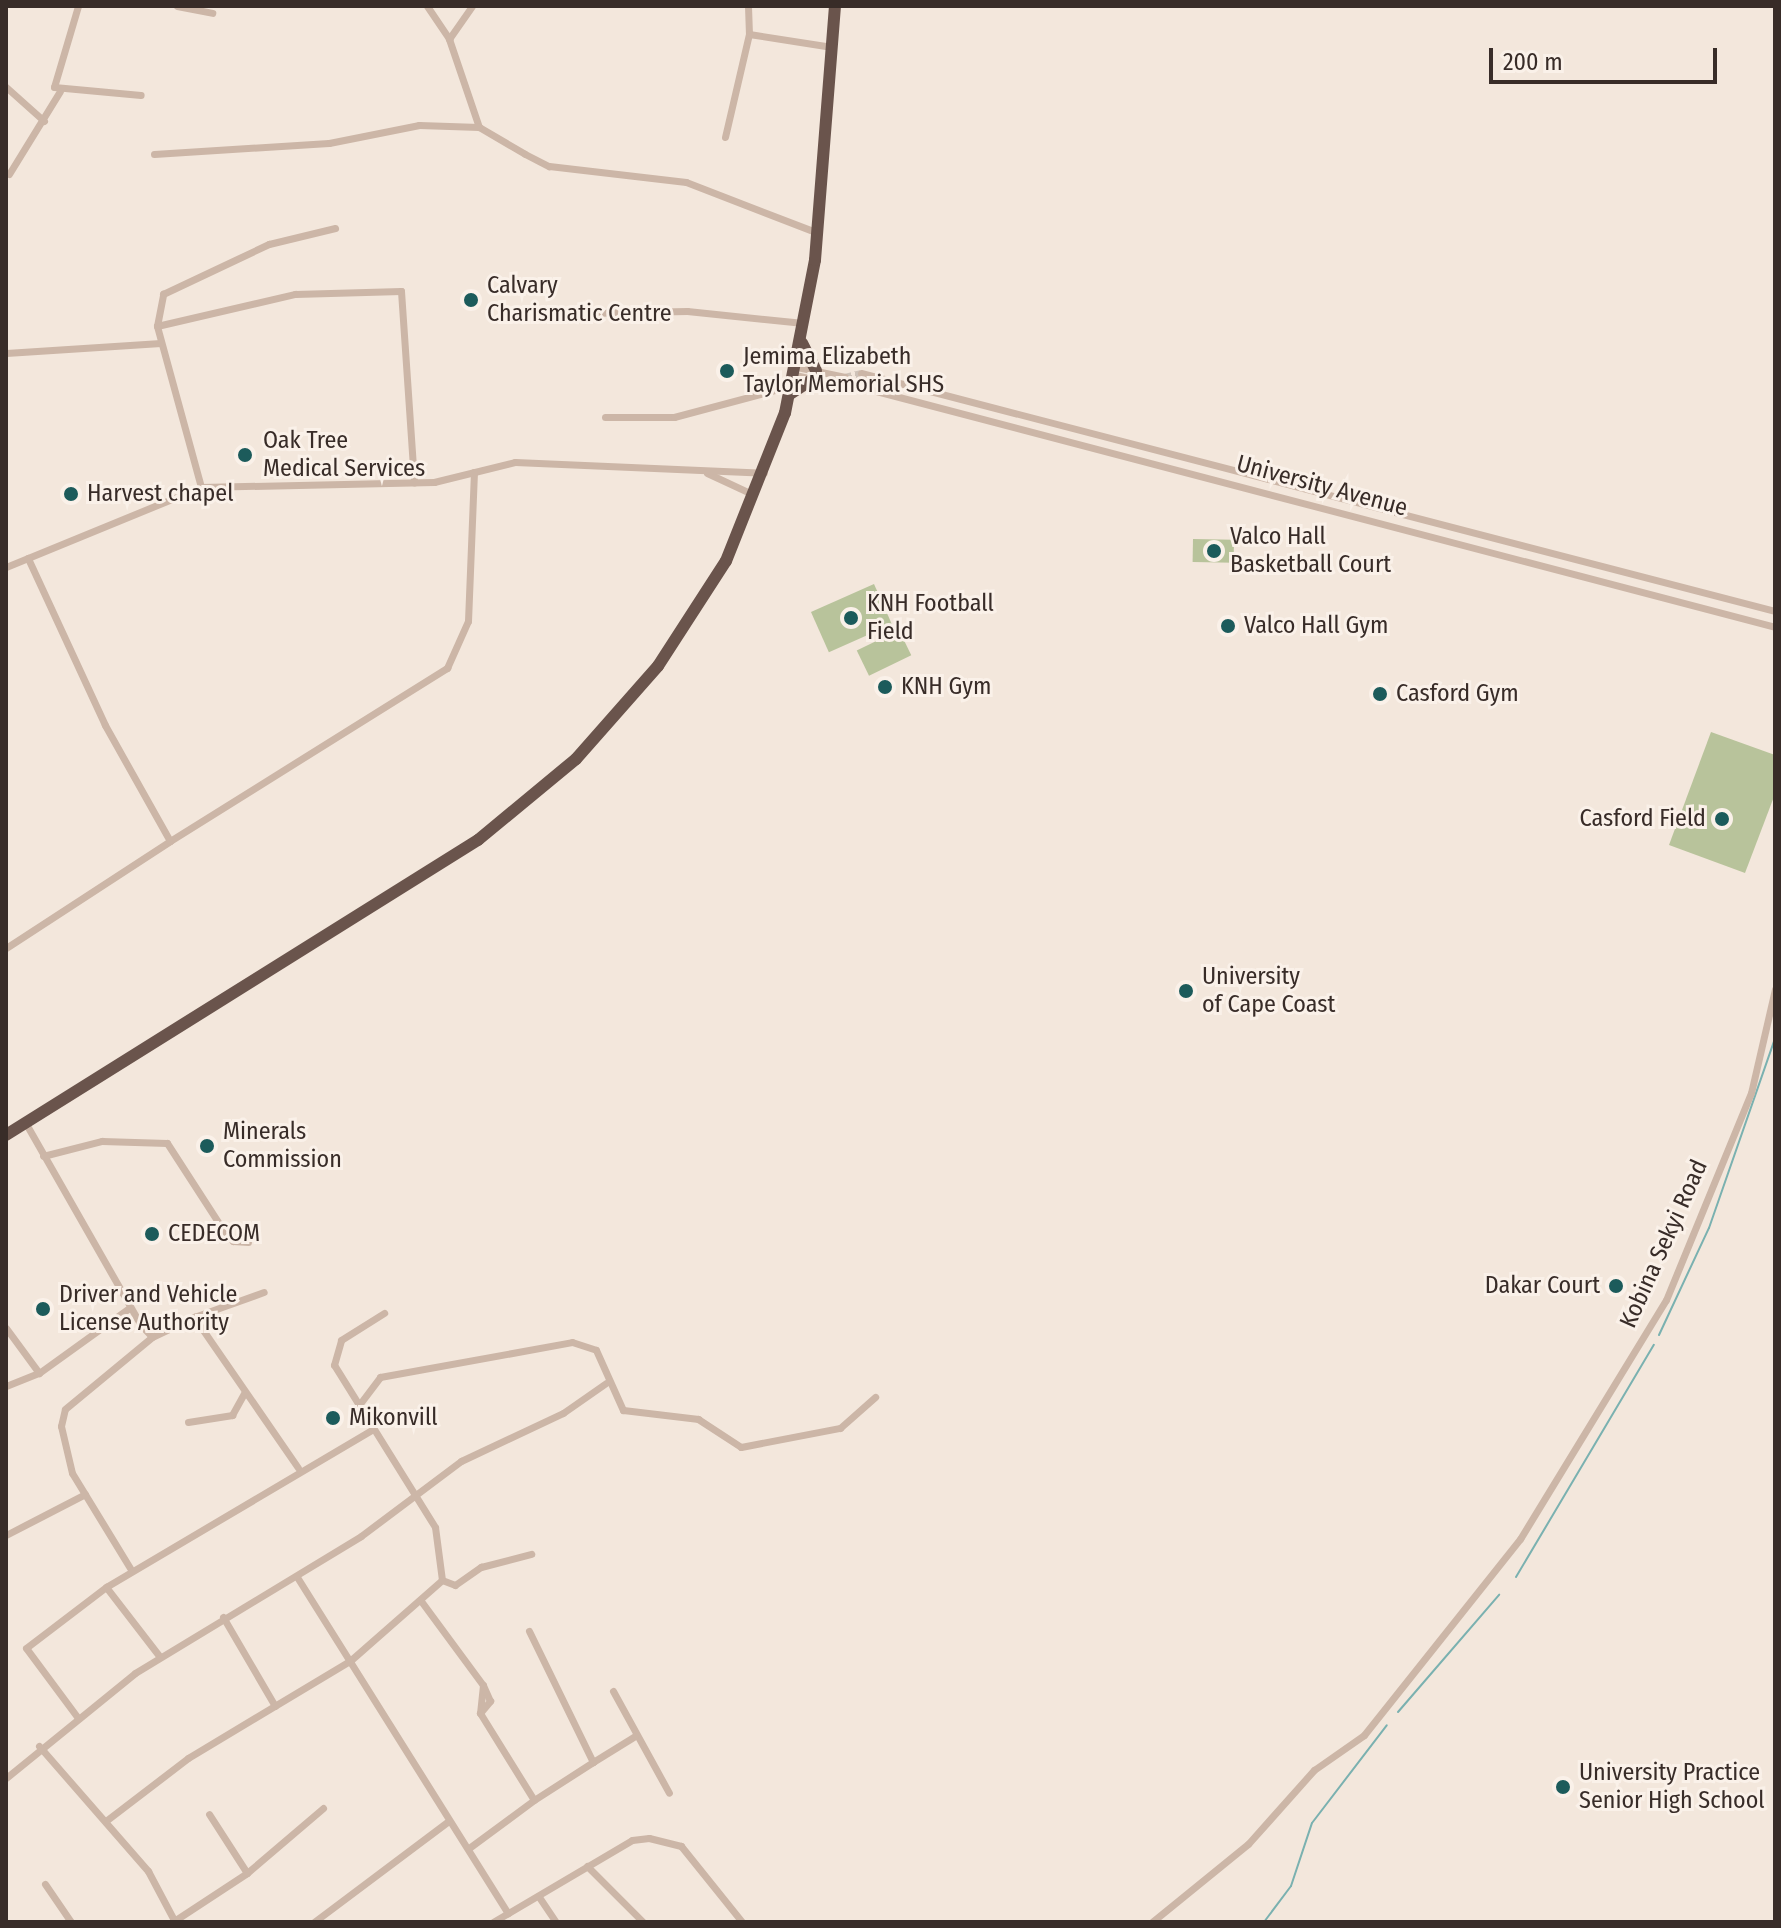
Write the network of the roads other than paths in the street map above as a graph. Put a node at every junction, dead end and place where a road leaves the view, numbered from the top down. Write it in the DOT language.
graph roads {
  1 [pos="78,6"];
  2 [pos="177,6"];
  3 [pos="427,6"];
  4 [pos="472,6"];
  5 [pos="748,6"];
  6 [pos="835,6"];
  7 [pos="212,13"];
  8 [pos="749,34"];
  9 [pos="449,39"];
  10 [pos="832,47"];
  11 [pos="6,87"];
  12 [pos="60,91"];
  13 [pos="141,95"];
  14 [pos="44,121"];
  15 [pos="479,127"];
  16 [pos="725,137"];
  17 [pos="154,154"];
  18 [pos="9,174"];
  19 [pos="335,228"];
  20 [pos="818,233"];
  21 [pos="586,313"];
  22 [pos="806,324"];
  23 [pos="157,326"];
  24 [pos="161,343"];
  25 [pos="802,343"];
  26 [pos="6,353"];
  27 [pos="861,373"];
  28 [pos="815,375"];
  29 [pos="793,380"];
  30 [pos="844,381"];
  31 [pos="857,386"];
  32 [pos="605,417"];
  33 [pos="474,472"];
  34 [pos="707,473"];
  35 [pos="766,473"];
  36 [pos="414,483"];
  37 [pos="201,487"];
  38 [pos="756,496"];
  39 [pos="28,558"];
  40 [pos="6,567"];
  41 [pos="1775,611"];
  42 [pos="1775,627"];
  43 [pos="170,841"];
  44 [pos="6,948"];
  45 [pos="1775,989"];
  46 [pos="25,1122"];
  47 [pos="6,1134"];
  48 [pos="43,1156"];
  49 [pos="248,1242"];
  50 [pos="264,1292"];
  51 [pos="129,1308"];
  52 [pos="384,1313"];
  53 [pos="194,1317"];
  54 [pos="6,1328"];
  55 [pos="152,1337"];
  56 [pos="39,1373"];
  57 [pos="606,1383"];
  58 [pos="6,1386"];
  59 [pos="245,1392"];
  60 [pos="875,1397"];
  61 [pos="359,1405"];
  62 [pos="188,1422"];
  63 [pos="373,1429"];
  64 [pos="298,1468"];
  65 [pos="85,1494"];
  66 [pos="418,1499"];
  67 [pos="6,1535"];
  68 [pos="531,1554"];
  69 [pos="130,1568"];
  70 [pos="297,1577"];
  71 [pos="442,1580"];
  72 [pos="106,1587"];
  73 [pos="421,1601"];
  74 [pos="223,1617"];
  75 [pos="529,1631"];
  76 [pos="160,1657"];
  77 [pos="351,1660"];
  78 [pos="613,1691"];
  79 [pos="275,1706"];
  80 [pos="78,1718"];
  81 [pos="635,1736"];
  82 [pos="39,1746"];
  83 [pos="593,1762"];
  84 [pos="6,1778"];
  85 [pos="669,1793"];
  86 [pos="534,1800"];
  87 [pos="323,1808"];
  88 [pos="209,1814"];
  89 [pos="107,1820"];
  90 [pos="447,1822"];
  91 [pos="469,1848"];
  92 [pos="587,1866"];
  93 [pos="247,1873"];
  94 [pos="45,1884"];
  95 [pos="539,1897"];
  96 [pos="508,1913"];
  97 [pos="174,1921"];
  98 [pos="71,1922"];
  99 [pos="314,1922"];
  100 [pos="493,1922"];
  101 [pos="556,1922"];
  102 [pos="643,1922"];
  103 [pos="742,1922"];
  104 [pos="1152,1922"];
  1 -- 12 [label="street"];
  2 -- 7 [label="street"];
  3 -- 9 [label="street"];
  4 -- 9 [label="street"];
  5 -- 8 [label="street"];
  6 -- 10 [label="highway"];
  8 -- 10 [label="street"];
  8 -- 16 [label="street"];
  9 -- 15 [label="street"];
  10 -- 20 [label="highway"];
  11 -- 14 [label="street"];
  12 -- 13 [label="street"];
  12 -- 14 [label="street"];
  14 -- 18 [label="street"];
  15 -- 17 [label="street"];
  15 -- 20 [label="street"];
  19 -- 23 [label="street"];
  20 -- 22 [label="highway"];
  21 -- 22 [label="street"];
  22 -- 25 [label="highway"];
  23 -- 24 [label="street"];
  23 -- 36 [label="street"];
  24 -- 26 [label="street"];
  24 -- 37 [label="street"];
  25 -- 28 [label="highway"];
  25 -- 29 [label="highway"];
  27 -- 41 [label="street, University Avenue"];
  28 -- 29 [label="highway"];
  28 -- 29 [label="street"];
  28 -- 30 [label="street"];
  29 -- 32 [label="street"];
  29 -- 35 [label="highway"];
  31 -- 42 [label="street, University Avenue"];
  33 -- 34 [label="street"];
  33 -- 36 [label="street"];
  33 -- 43 [label="street"];
  34 -- 35 [label="street"];
  34 -- 38 [label="street"];
  35 -- 38 [label="highway"];
  36 -- 37 [label="street"];
  37 -- 39 [label="street"];
  38 -- 46 [label="highway"];
  39 -- 40 [label="street"];
  39 -- 43 [label="street"];
  43 -- 44 [label="street"];
  45 -- 104 [label="street, Kobina Sekyi Road"];
  46 -- 47 [label="highway"];
  46 -- 48 [label="street"];
  48 -- 49 [label="street"];
  48 -- 51 [label="street"];
  50 -- 53 [label="street"];
  51 -- 55 [label="street"];
  51 -- 56 [label="street"];
  52 -- 61 [label="street"];
  53 -- 55 [label="street"];
  53 -- 59 [label="street"];
  54 -- 56 [label="street"];
  55 -- 65 [label="street"];
  56 -- 58 [label="street"];
  57 -- 60 [label="street"];
  57 -- 61 [label="street"];
  57 -- 66 [label="street"];
  59 -- 62 [label="street"];
  59 -- 64 [label="street"];
  61 -- 63 [label="street"];
  63 -- 64 [label="street"];
  63 -- 66 [label="street"];
  64 -- 69 [label="street"];
  65 -- 67 [label="street"];
  65 -- 69 [label="street"];
  66 -- 70 [label="street"];
  66 -- 71 [label="street"];
  68 -- 71 [label="street"];
  69 -- 72 [label="street"];
  70 -- 74 [label="street"];
  70 -- 77 [label="street"];
  71 -- 73 [label="street"];
  72 -- 76 [label="street"];
  72 -- 80 [label="street"];
  73 -- 77 [label="street"];
  73 -- 86 [label="street"];
  74 -- 76 [label="street"];
  74 -- 79 [label="street"];
  75 -- 83 [label="street"];
  76 -- 80 [label="street"];
  77 -- 79 [label="street"];
  77 -- 90 [label="street"];
  78 -- 81 [label="street"];
  79 -- 89 [label="street"];
  80 -- 82 [label="street"];
  81 -- 83 [label="street"];
  81 -- 85 [label="street"];
  82 -- 84 [label="street"];
  82 -- 89 [label="street"];
  83 -- 86 [label="street"];
  86 -- 91 [label="street"];
  87 -- 93 [label="street"];
  88 -- 93 [label="street"];
  89 -- 97 [label="street"];
  90 -- 91 [label="street"];
  90 -- 99 [label="street"];
  91 -- 96 [label="street"];
  92 -- 95 [label="street"];
  92 -- 102 [label="street"];
  92 -- 103 [label="street"];
  93 -- 97 [label="street"];
  94 -- 98 [label="street"];
  95 -- 96 [label="street"];
  95 -- 101 [label="street"];
  96 -- 100 [label="street"];
}
